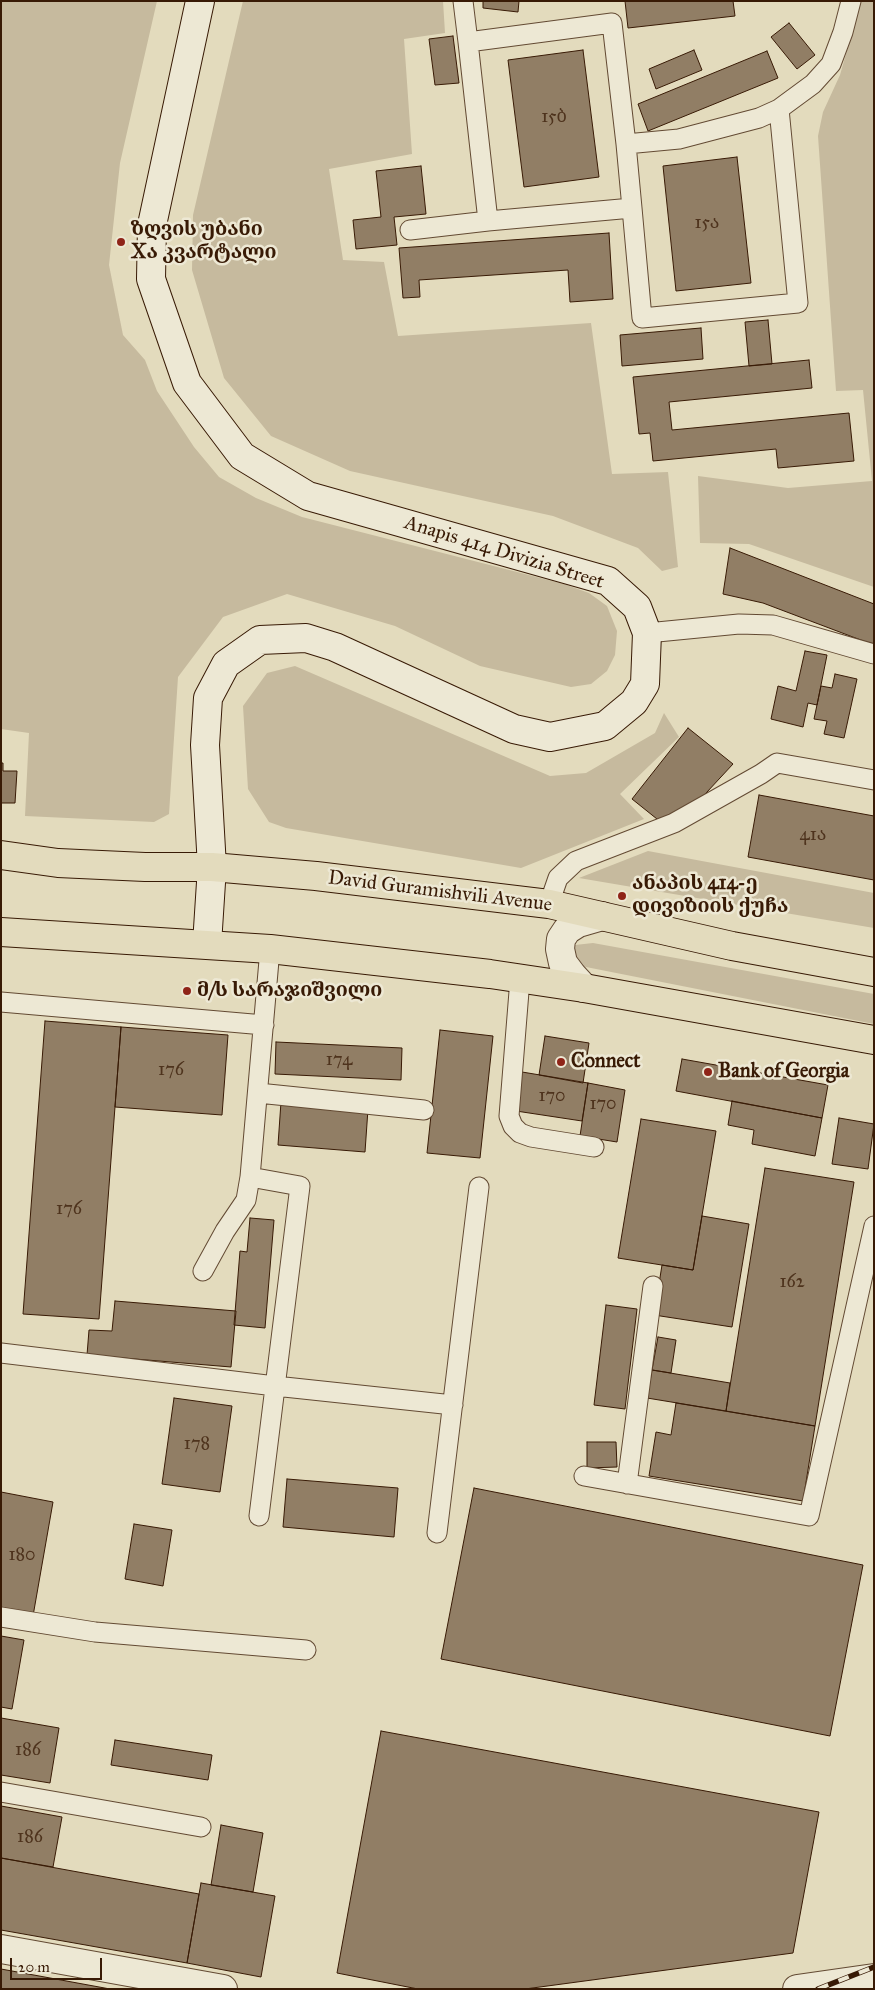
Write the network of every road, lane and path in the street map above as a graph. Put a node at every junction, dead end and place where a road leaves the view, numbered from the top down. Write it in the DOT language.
graph roads {
  1 [pos="200,1"];
  2 [pos="463,1"];
  3 [pos="851,1"];
  4 [pos="468,42"];
  5 [pos="779,109"];
  6 [pos="626,144"];
  7 [pos="632,208"];
  8 [pos="488,221"];
  9 [pos="410,230"];
  10 [pos="647,634"];
  11 [pos="874,654"];
  12 [pos="874,780"];
  13 [pos="1,855"];
  14 [pos="212,867"];
  15 [pos="549,904"];
  16 [pos="602,916"];
  17 [pos="1,932"];
  18 [pos="207,944"];
  19 [pos="270,949"];
  20 [pos="874,972"];
  21 [pos="520,978"];
  22 [pos="584,988"];
  23 [pos="1,1002"];
  24 [pos="264,1025"];
  25 [pos="874,1040"];
  26 [pos="258,1093"];
  27 [pos="424,1110"];
  28 [pos="594,1147"];
  29 [pos="250,1178"];
  30 [pos="479,1187"];
  31 [pos="874,1226"];
  32 [pos="203,1271"];
  33 [pos="653,1286"];
  34 [pos="1,1353"];
  35 [pos="275,1386"];
  36 [pos="453,1405"];
  37 [pos="584,1476"];
  38 [pos="627,1484"];
  39 [pos="259,1516"];
  40 [pos="438,1533"];
  41 [pos="1,1617"];
  42 [pos="306,1650"];
  43 [pos="1,1792"];
  44 [pos="201,1827"];
  45 [pos="1,1949"];
  46 [pos="874,1978"];
  47 [pos="223,1989"];
  48 [pos="797,1989"];
  1 -- 10 [label="main road, Anapis 414 Divizia Street"];
  2 -- 4 [label="lane"];
  3 -- 5 [label="lane"];
  4 -- 6 [label="lane"];
  4 -- 8 [label="lane"];
  5 -- 6 [label="lane"];
  5 -- 7 [label="lane"];
  6 -- 7 [label="lane"];
  7 -- 8 [label="lane"];
  8 -- 9 [label="lane"];
  10 -- 11 [label="lane"];
  10 -- 14 [label="main road, Anapis 414 Divizia Street"];
  12 -- 15 [label="lane"];
  13 -- 14 [label="main road, David Guramishvili Avenue"];
  14 -- 15 [label="main road, David Guramishvili Avenue"];
  14 -- 18 [label="main road, Anapis 414 Divizia Street"];
  15 -- 16 [label="main road, David Guramishvili Avenue"];
  16 -- 20 [label="main road, David Guramishvili Avenue"];
  16 -- 22 [label="main road"];
  17 -- 18 [label="main road"];
  18 -- 19 [label="main road"];
  19 -- 21 [label="main road"];
  19 -- 24 [label="lane"];
  21 -- 22 [label="main road"];
  21 -- 28 [label="lane"];
  22 -- 25 [label="main road"];
  23 -- 24 [label="lane"];
  24 -- 26 [label="lane"];
  26 -- 27 [label="lane"];
  26 -- 29 [label="lane"];
  29 -- 32 [label="lane"];
  29 -- 35 [label="lane"];
  30 -- 36 [label="lane"];
  31 -- 38 [label="lane"];
  33 -- 38 [label="lane"];
  34 -- 35 [label="lane"];
  35 -- 36 [label="lane"];
  35 -- 39 [label="lane"];
  36 -- 40 [label="lane"];
  37 -- 38 [label="lane"];
  41 -- 42 [label="lane"];
  43 -- 44 [label="lane"];
  45 -- 47 [label="main road"];
  46 -- 48 [label="main road"];
}
